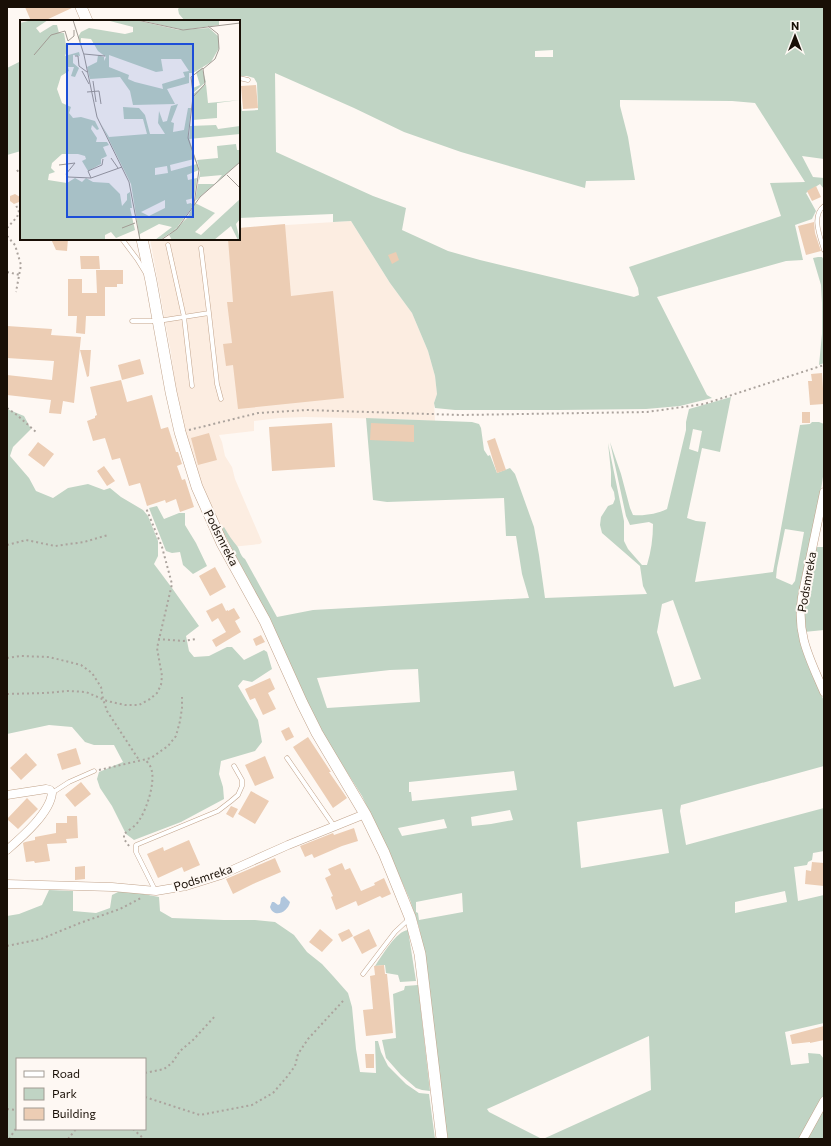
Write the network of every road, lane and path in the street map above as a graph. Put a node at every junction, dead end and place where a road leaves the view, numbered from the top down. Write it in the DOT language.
graph roads {
  1 [pos="81,7"];
  2 [pos="87,20"];
  3 [pos="240,78"];
  4 [pos="248,80"];
  5 [pos="17,170"];
  6 [pos="20,174"];
  7 [pos="16,205"];
  8 [pos="824,206"];
  9 [pos="20,209"];
  10 [pos="7,228"];
  11 [pos="7,236"];
  12 [pos="123,240"];
  13 [pos="142,240"];
  14 [pos="168,245"];
  15 [pos="201,248"];
  16 [pos="824,250"];
  17 [pos="7,272"];
  18 [pos="20,275"];
  19 [pos="151,281"];
  20 [pos="16,292"];
  21 [pos="209,313"];
  22 [pos="184,317"];
  23 [pos="132,321"];
  24 [pos="158,321"];
  25 [pos="824,365"];
  26 [pos="192,386"];
  27 [pos="221,399"];
  28 [pos="7,408"];
  29 [pos="36,432"];
  30 [pos="180,432"];
  31 [pos="824,492"];
  32 [pos="146,508"];
  33 [pos="108,535"];
  34 [pos="7,545"];
  35 [pos="158,639"];
  36 [pos="197,640"];
  37 [pos="7,658"];
  38 [pos="824,692"];
  39 [pos="7,694"];
  40 [pos="182,697"];
  41 [pos="103,699"];
  42 [pos="287,758"];
  43 [pos="139,760"];
  44 [pos="146,760"];
  45 [pos="234,766"];
  46 [pos="94,771"];
  47 [pos="52,793"];
  48 [pos="7,795"];
  49 [pos="365,814"];
  50 [pos="334,826"];
  51 [pos="7,850"];
  52 [pos="136,852"];
  53 [pos="7,884"];
  54 [pos="156,891"];
  55 [pos="133,902"];
  56 [pos="410,917"];
  57 [pos="7,946"];
  58 [pos="363,974"];
  59 [pos="343,1001"];
  60 [pos="216,1015"];
  61 [pos="146,1073"];
  62 [pos="146,1097"];
  63 [pos="824,1101"];
  64 [pos="16,1128"];
  65 [pos="75,1130"];
  66 [pos="134,1130"];
  67 [pos="9,1139"];
  68 [pos="68,1139"];
  69 [pos="144,1139"];
  70 [pos="442,1139"];
  71 [pos="803,1139"];
  1 -- 2 [label="street"];
  3 -- 4 [label="lane"];
  5 -- 6 [label="path"];
  7 -- 9 [label="path"];
  8 -- 16 [label="lane"];
  9 -- 10 [label="path"];
  11 -- 18 [label="path"];
  12 -- 19 [label="lane"];
  13 -- 19 [label="street, Podsmreka"];
  14 -- 22 [label="lane"];
  15 -- 21 [label="lane"];
  17 -- 18 [label="path"];
  18 -- 20 [label="path"];
  19 -- 24 [label="street, Podsmreka"];
  21 -- 22 [label="lane"];
  21 -- 27 [label="lane"];
  22 -- 24 [label="lane"];
  22 -- 26 [label="lane"];
  23 -- 24 [label="lane"];
  24 -- 30 [label="street, Podsmreka"];
  25 -- 30 [label="path"];
  28 -- 29 [label="path"];
  30 -- 49 [label="street, Podsmreka"];
  31 -- 38 [label="street, Podsmreka"];
  32 -- 35 [label="path"];
  33 -- 34 [label="path"];
  35 -- 36 [label="path"];
  35 -- 41 [label="path"];
  37 -- 41 [label="path"];
  39 -- 41 [label="path"];
  40 -- 44 [label="path"];
  41 -- 43 [label="path"];
  42 -- 50 [label="lane"];
  43 -- 44 [label="path"];
  43 -- 46 [label="path"];
  44 -- 52 [label="path"];
  45 -- 52 [label="lane"];
  46 -- 47 [label="lane"];
  47 -- 48 [label="street"];
  47 -- 51 [label="street"];
  49 -- 50 [label="street, Podsmreka"];
  49 -- 56 [label="street, Podsmreka"];
  50 -- 54 [label="street, Podsmreka"];
  52 -- 54 [label="lane"];
  53 -- 54 [label="street, Podsmreka"];
  55 -- 57 [label="path"];
  56 -- 58 [label="lane"];
  56 -- 70 [label="street, Podsmreka"];
  59 -- 62 [label="path"];
  60 -- 61 [label="path"];
  63 -- 71 [label="street"];
  64 -- 67 [label="path"];
  65 -- 68 [label="path"];
  66 -- 69 [label="path"];
}
